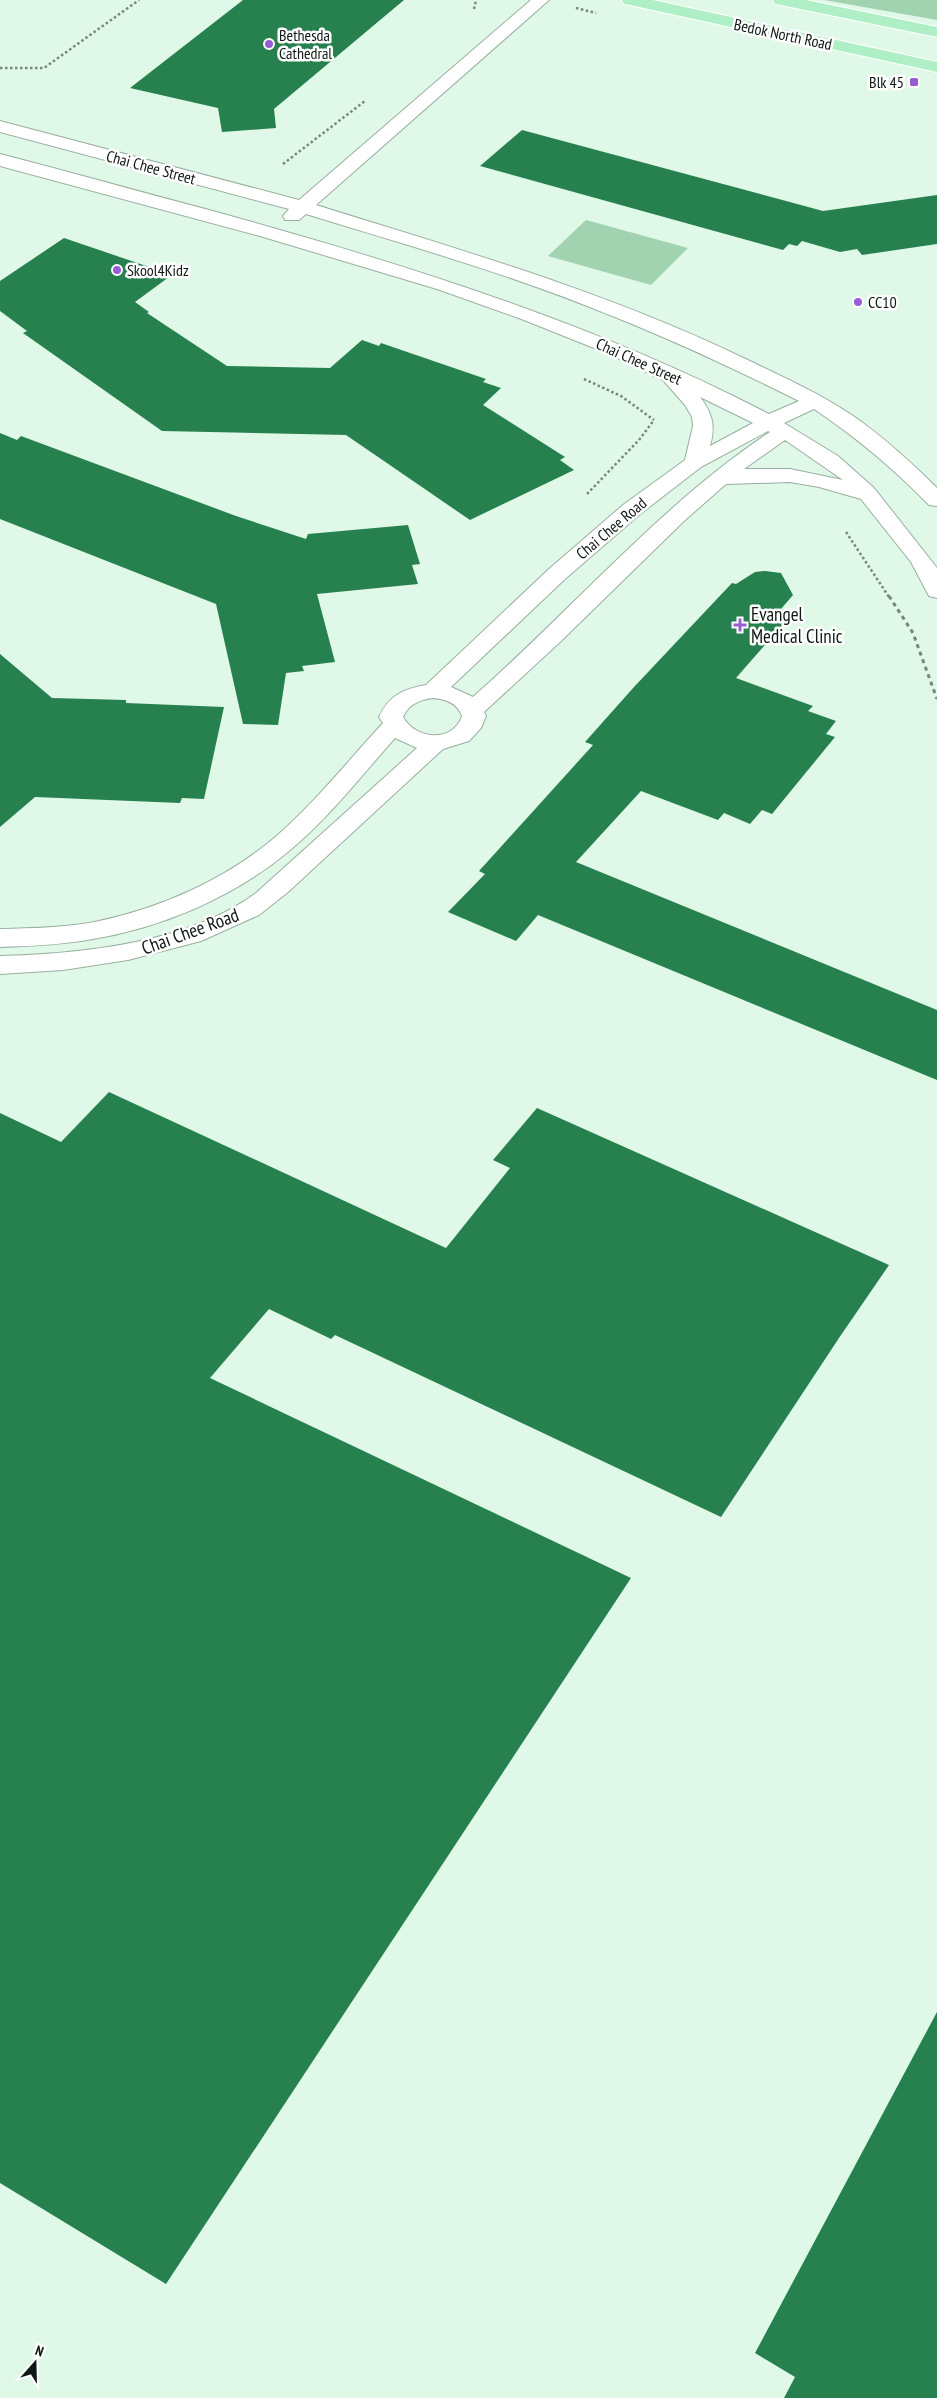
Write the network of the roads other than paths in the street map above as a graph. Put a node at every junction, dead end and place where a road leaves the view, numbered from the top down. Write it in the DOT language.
graph roads {
  1 [pos="541,0"];
  2 [pos="630,0"];
  3 [pos="780,0"];
  4 [pos="937,32"];
  5 [pos="937,67"];
  6 [pos="0,126"];
  7 [pos="0,160"];
  8 [pos="303,206"];
  9 [pos="275,232"];
  10 [pos="663,370"];
  11 [pos="823,405"];
  12 [pos="777,427"];
  13 [pos="694,463"];
  14 [pos="719,478"];
  15 [pos="870,498"];
  16 [pos="937,500"];
  17 [pos="937,590"];
  18 [pos="433,691"];
  19 [pos="472,710"];
  20 [pos="394,725"];
  21 [pos="437,742"];
  22 [pos="0,938"];
  23 [pos="0,965"];
  1 -- 8 [label="street"];
  2 -- 5 [label="main road, Bedok North Road"];
  3 -- 4 [label="main road, Bedok North Road"];
  6 -- 8 [label="street, Chai Chee Street"];
  7 -- 9 [label="street, Chai Chee Street"];
  8 -- 9 [label="street"];
  8 -- 11 [label="street, Chai Chee Street"];
  9 -- 10 [label="street, Chai Chee Street"];
  10 -- 12 [label="street, Chai Chee Street"];
  10 -- 13 [label="street"];
  11 -- 12 [label="street, Chai Chee Road"];
  11 -- 16 [label="street, Chai Chee Street"];
  12 -- 13 [label="street, Chai Chee Road"];
  12 -- 14 [label="street, Chai Chee Road"];
  12 -- 15 [label="street, Chai Chee Street"];
  13 -- 18 [label="street, Chai Chee Road"];
  14 -- 15 [label="street"];
  14 -- 19 [label="street, Chai Chee Road"];
  15 -- 17 [label="street, Chai Chee Street"];
  18 -- 19 [label="street, Chai Chee Road"];
  18 -- 20 [label="street, Chai Chee Road"];
  19 -- 21 [label="street, Chai Chee Road"];
  20 -- 21 [label="street, Chai Chee Road"];
  20 -- 22 [label="street, Chai Chee Road"];
  21 -- 23 [label="street, Chai Chee Road"];
}
